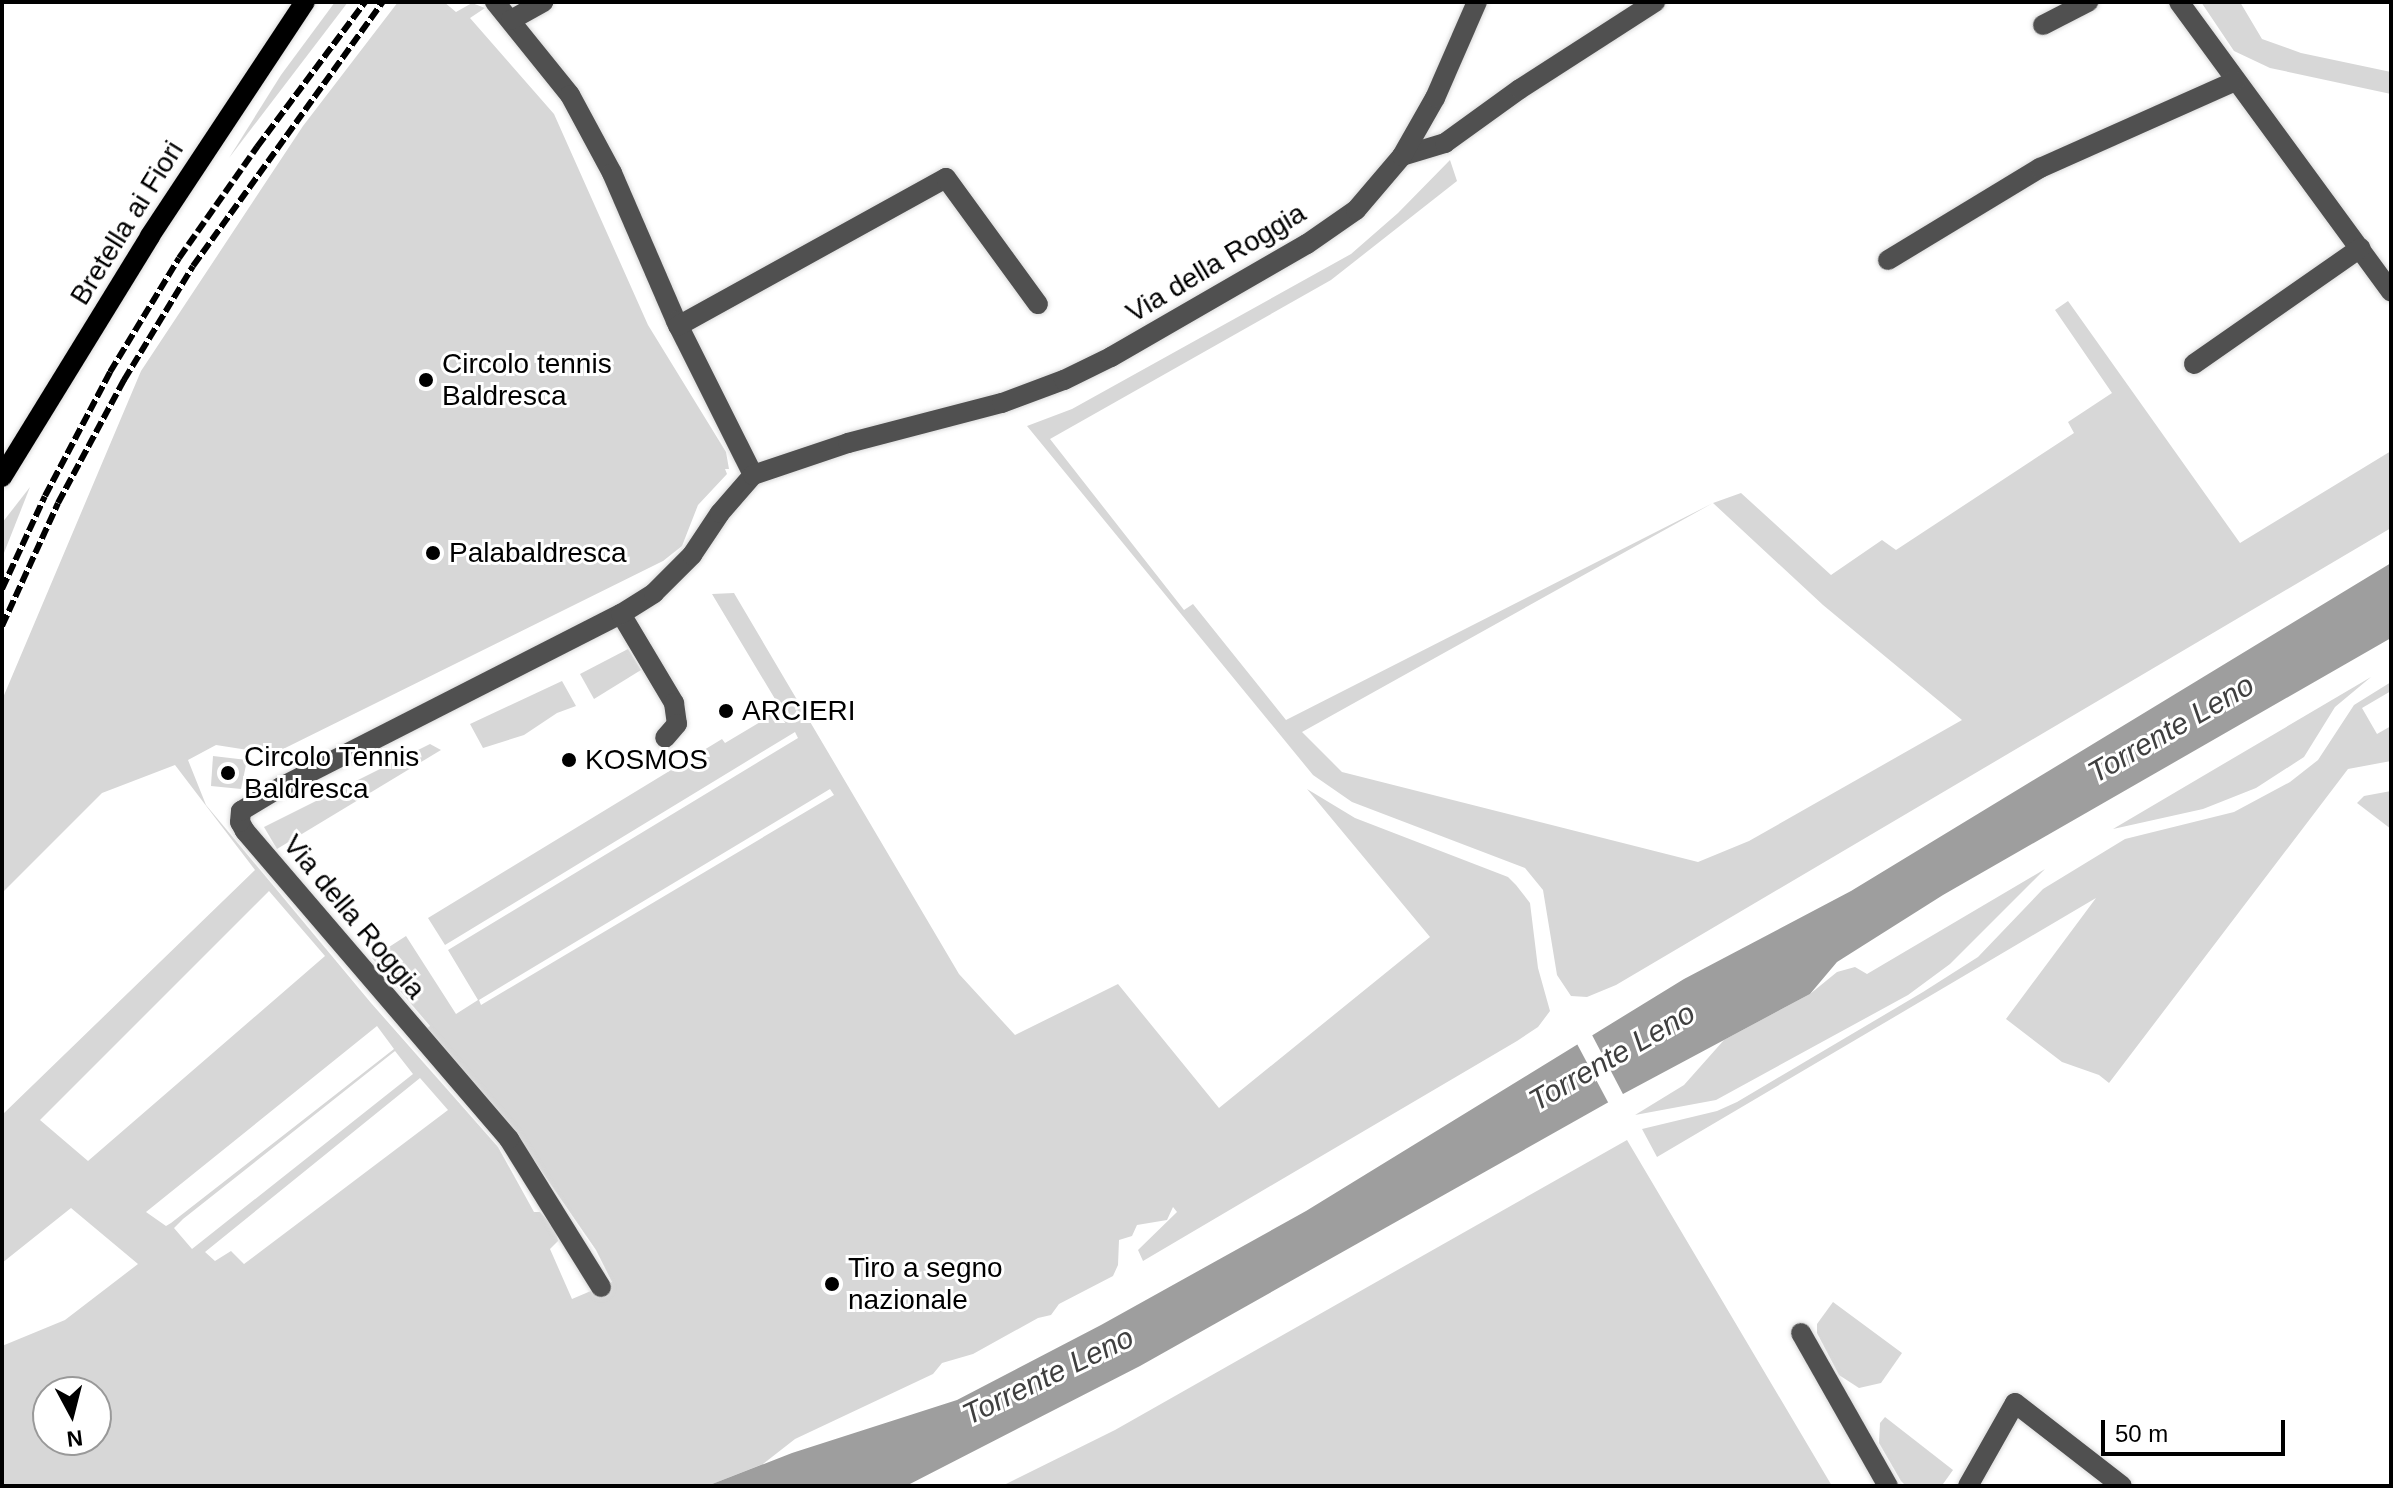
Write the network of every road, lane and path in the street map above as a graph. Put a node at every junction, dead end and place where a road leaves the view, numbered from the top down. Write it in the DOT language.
graph roads {
  1 [pos="305,2"];
  2 [pos="495,2"];
  3 [pos="543,2"];
  4 [pos="1477,2"];
  5 [pos="1655,2"];
  6 [pos="2088,2"];
  7 [pos="2179,2"];
  8 [pos="511,20"];
  9 [pos="2043,25"];
  10 [pos="2235,81"];
  11 [pos="1402,156"];
  12 [pos="2360,248"];
  13 [pos="1888,260"];
  14 [pos="2391,292"];
  15 [pos="1038,304"];
  16 [pos="678,326"];
  17 [pos="2194,364"];
  18 [pos="753,475"];
  19 [pos="2,477"];
  20 [pos="621,614"];
  21 [pos="665,738"];
  22 [pos="601,1287"];
  23 [pos="1801,1333"];
  24 [pos="1888,1486"];
  25 [pos="1968,1486"];
  26 [pos="2122,1486"];
  1 -- 19 [label="main road, Bretella ai Fiori"];
  2 -- 8 [label="street"];
  3 -- 8 [label="street"];
  4 -- 11 [label="street, Via della Roggia"];
  5 -- 11 [label="street"];
  6 -- 9 [label="street"];
  7 -- 10 [label="street"];
  8 -- 16 [label="street"];
  10 -- 12 [label="street"];
  10 -- 13 [label="street"];
  11 -- 18 [label="street, Via della Roggia"];
  12 -- 14 [label="street"];
  12 -- 17 [label="street"];
  15 -- 16 [label="street"];
  16 -- 18 [label="street"];
  18 -- 20 [label="street, Via della Roggia"];
  20 -- 21 [label="street"];
  20 -- 22 [label="street, Via della Roggia"];
  23 -- 24 [label="street"];
  25 -- 26 [label="street"];
}
